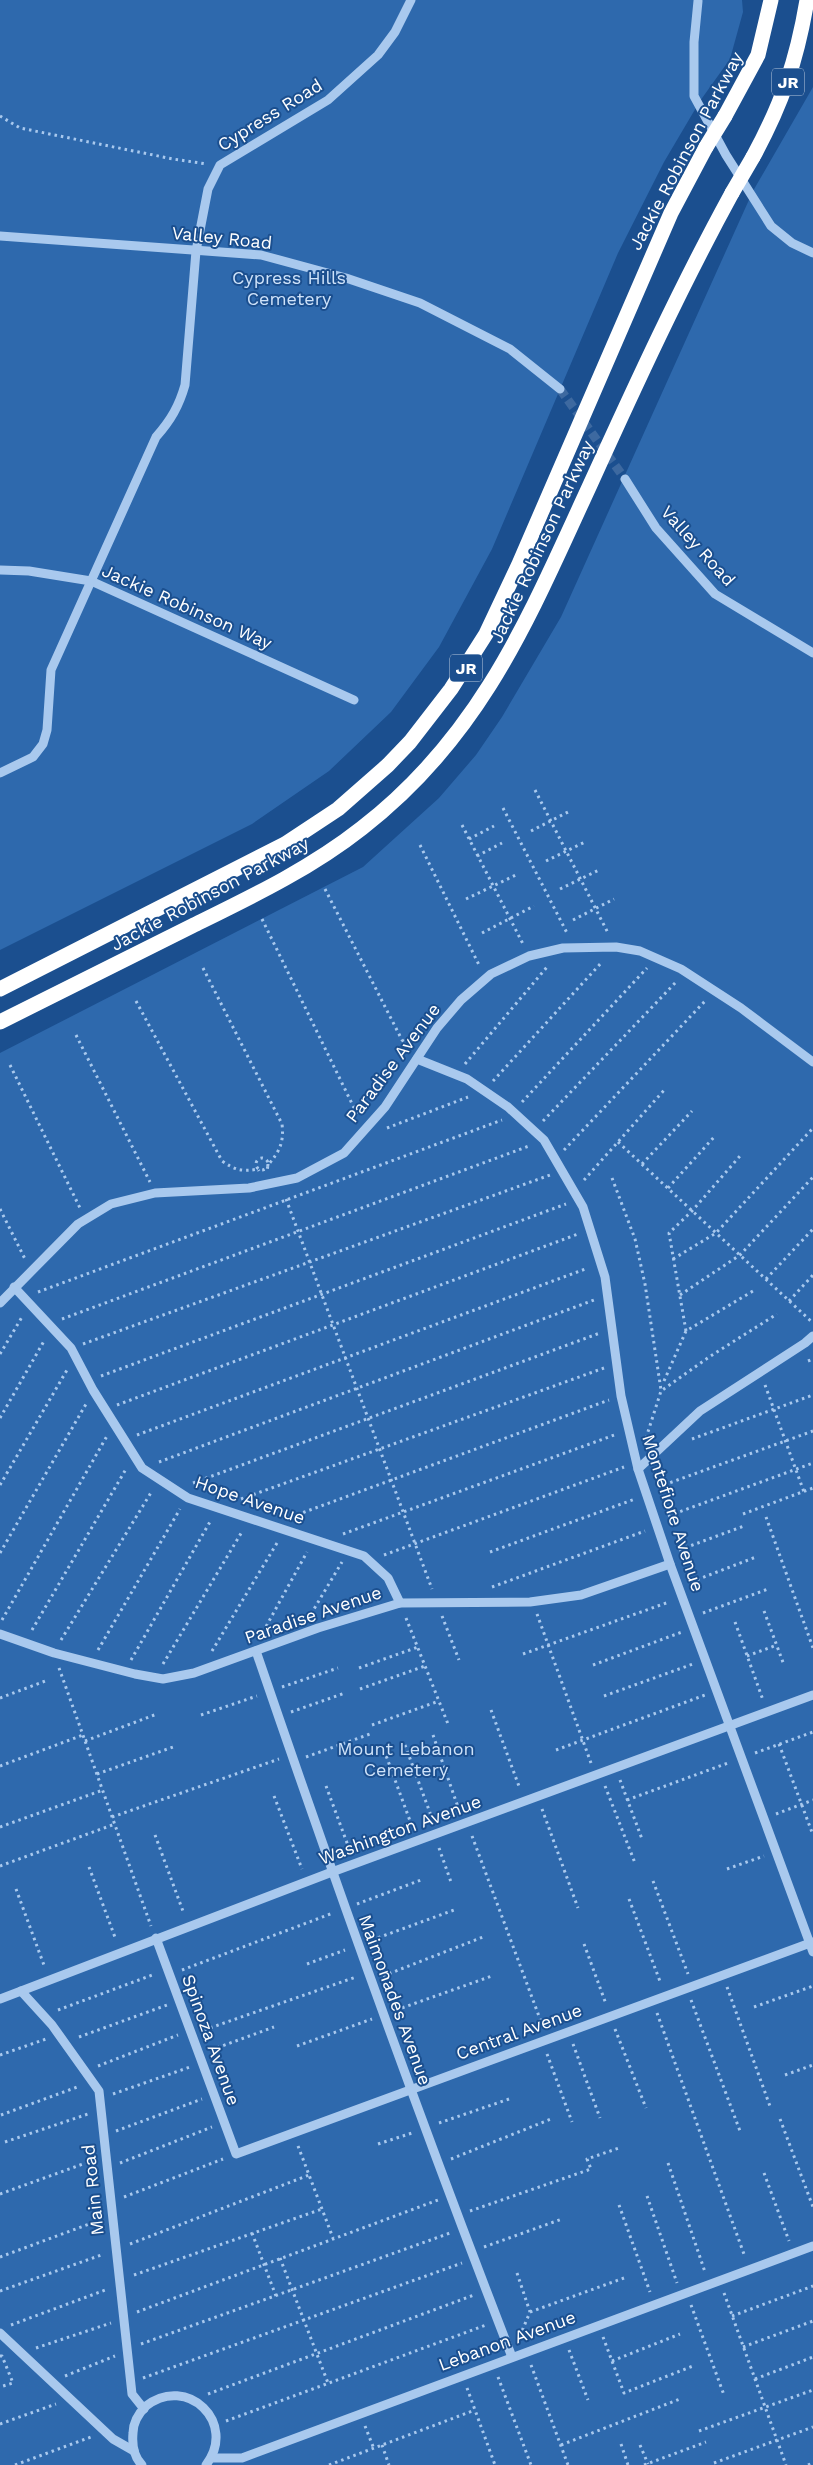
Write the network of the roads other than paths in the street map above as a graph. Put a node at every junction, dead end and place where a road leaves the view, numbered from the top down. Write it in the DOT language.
graph roads {
  1 [pos="411,0"];
  2 [pos="698,0"];
  3 [pos="771,0"];
  4 [pos="807,0"];
  5 [pos="0,236"];
  6 [pos="196,251"];
  7 [pos="813,253"];
  8 [pos="560,388"];
  9 [pos="624,479"];
  10 [pos="0,570"];
  11 [pos="91,581"];
  12 [pos="813,653"];
  13 [pos="354,700"];
  14 [pos="0,773"];
  15 [pos="0,989"];
  16 [pos="0,1022"];
  17 [pos="418,1056"];
  18 [pos="813,1062"];
  19 [pos="14,1287"];
  20 [pos="0,1303"];
  21 [pos="813,1336"];
  22 [pos="638,1466"];
  23 [pos="669,1559"];
  24 [pos="400,1603"];
  25 [pos="0,1634"];
  26 [pos="254,1652"];
  27 [pos="813,1695"];
  28 [pos="731,1726"];
  29 [pos="332,1872"];
  30 [pos="156,1938"];
  31 [pos="812,1946"];
  32 [pos="21,1991"];
  33 [pos="0,1999"];
  34 [pos="410,2090"];
  35 [pos="236,2154"];
  36 [pos="813,2246"];
  37 [pos="0,2333"];
  38 [pos="512,2357"];
  39 [pos="144,2408"];
  40 [pos="134,2451"];
  41 [pos="209,2462"];
  42 [pos="142,2465"];
  1 -- 6 [label="lane, Cypress Road"];
  2 -- 7 [label="lane"];
  3 -- 15 [label="highway, Jackie Robinson Parkway / JR, bridge"];
  4 -- 16 [label="highway, Jackie Robinson Parkway / JR, bridge"];
  5 -- 6 [label="lane, Valley Road"];
  6 -- 8 [label="lane, Valley Road"];
  6 -- 11 [label="lane, Cypress Road"];
  9 -- 12 [label="lane, Valley Road"];
  10 -- 11 [label="lane, Jackie Robinson Way"];
  11 -- 13 [label="lane, Jackie Robinson Way"];
  11 -- 14 [label="lane, Cypress Road"];
  17 -- 18 [label="lane, Paradise Avenue"];
  17 -- 19 [label="lane, Paradise Avenue"];
  17 -- 22 [label="lane, Montefiore Avenue"];
  19 -- 20 [label="lane, Paradise Avenue"];
  19 -- 24 [label="lane, Hope Avenue"];
  21 -- 22 [label="lane"];
  22 -- 23 [label="lane, Montefiore Avenue"];
  23 -- 24 [label="lane, Paradise Avenue"];
  23 -- 28 [label="lane, Montefiore Avenue"];
  24 -- 26 [label="lane, Paradise Avenue"];
  25 -- 26 [label="lane, Paradise Avenue"];
  26 -- 29 [label="lane, Maimonades Avenue"];
  27 -- 28 [label="lane, Washington Avenue"];
  28 -- 29 [label="lane, Washington Avenue"];
  28 -- 31 [label="lane, Montefiore Avenue"];
  29 -- 30 [label="lane, Washington Avenue"];
  29 -- 34 [label="lane, Maimonades Avenue"];
  30 -- 32 [label="lane, Washington Avenue"];
  30 -- 35 [label="lane, Spinoza Avenue"];
  31 -- 34 [label="lane, Central Avenue"];
  32 -- 33 [label="lane, Washington Avenue"];
  32 -- 39 [label="lane, Main Road"];
  34 -- 35 [label="lane, Central Avenue"];
  34 -- 38 [label="lane, Maimonades Avenue"];
  36 -- 38 [label="lane, Lebanon Avenue"];
  37 -- 40 [label="lane"];
  38 -- 41 [label="lane, Lebanon Avenue"];
  39 -- 40 [label="lane"];
  39 -- 41 [label="lane"];
  40 -- 42 [label="lane"];
}
